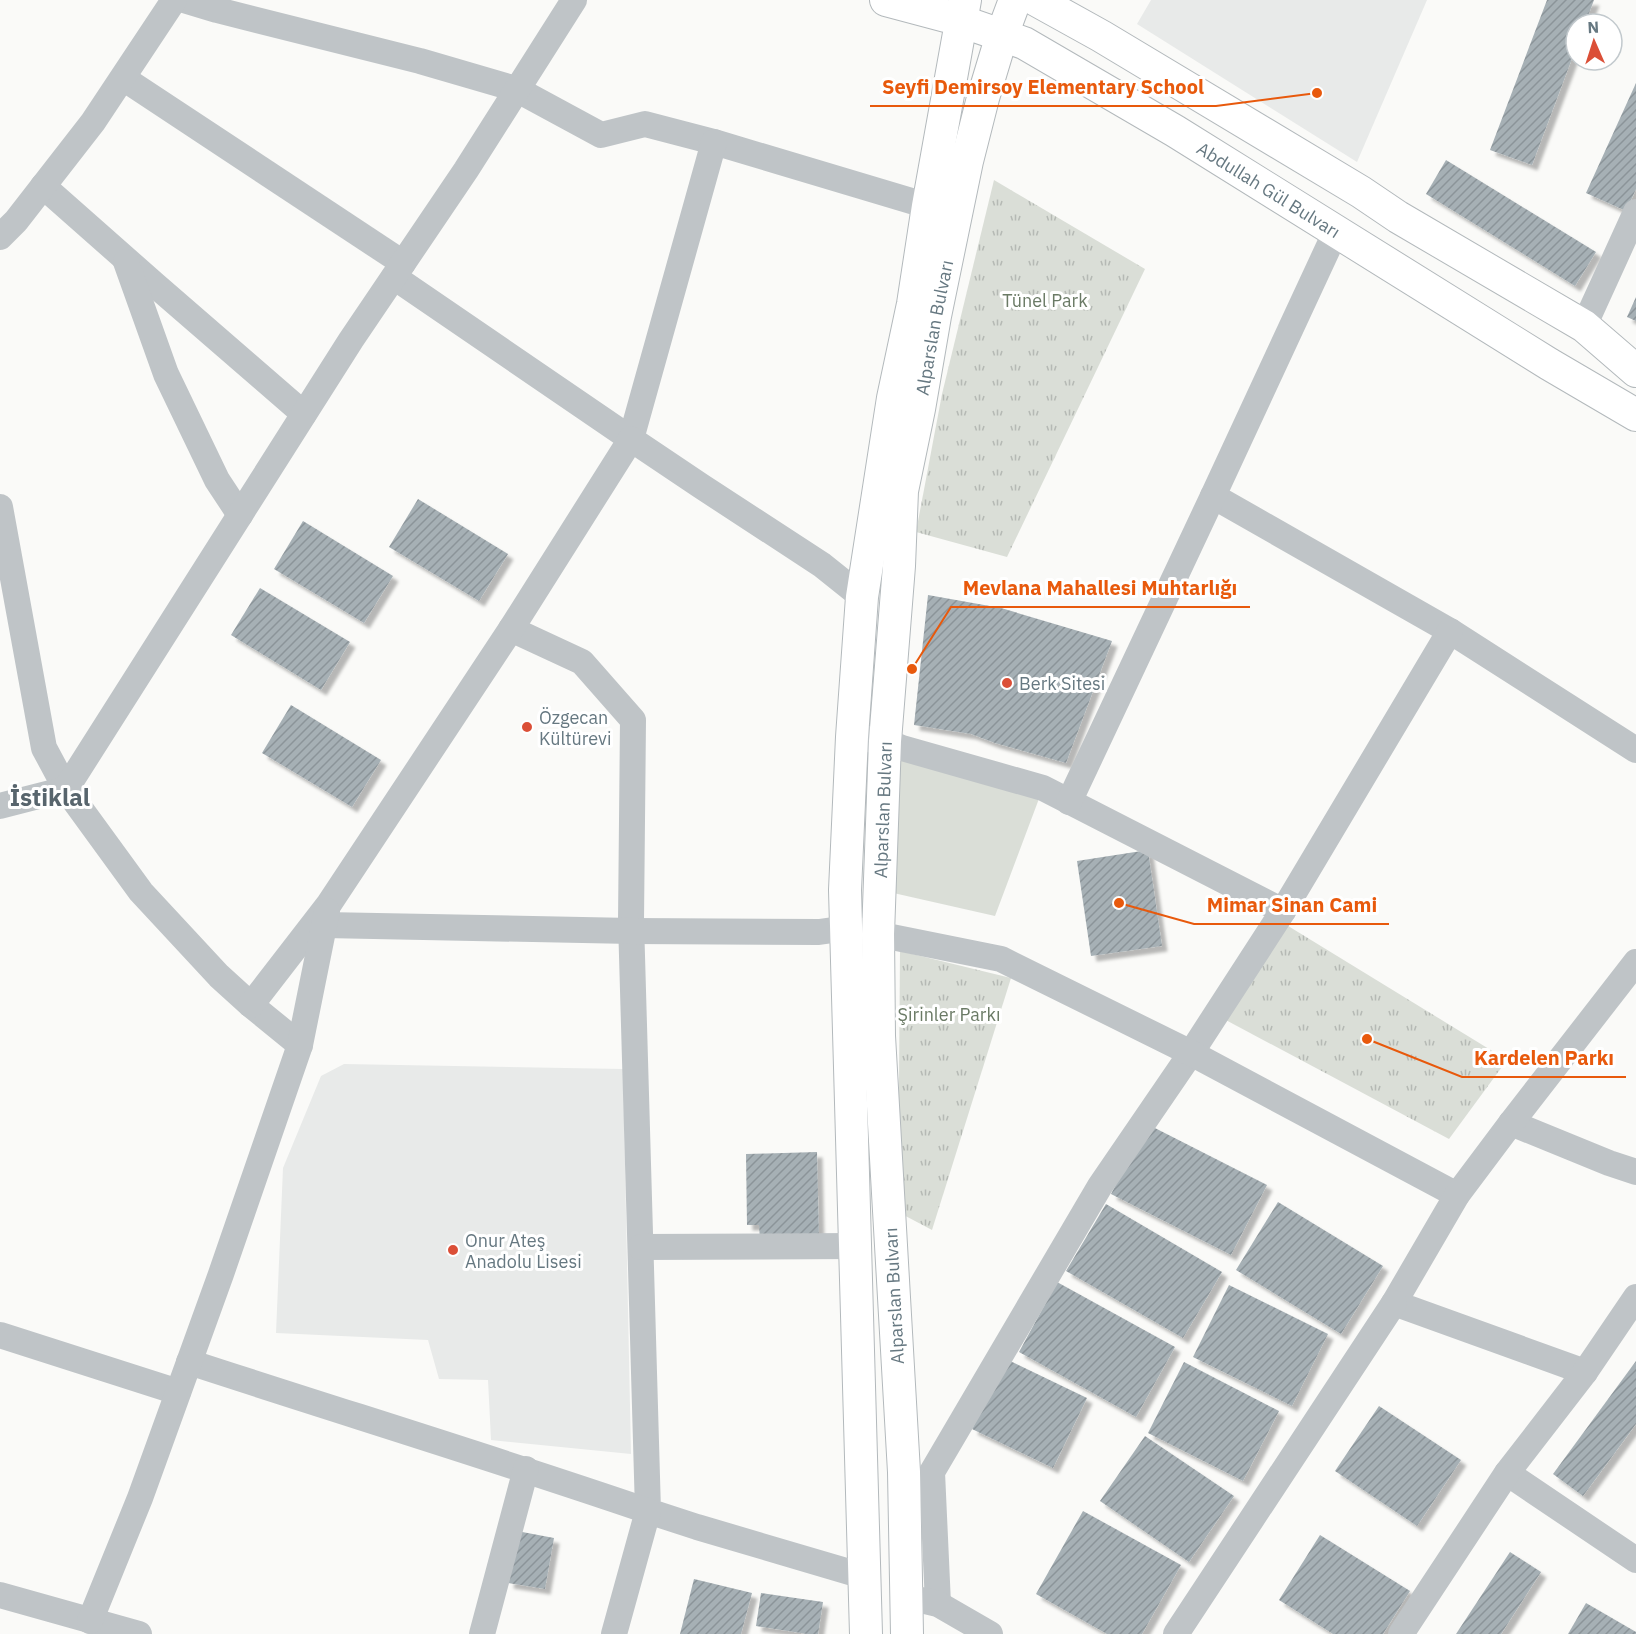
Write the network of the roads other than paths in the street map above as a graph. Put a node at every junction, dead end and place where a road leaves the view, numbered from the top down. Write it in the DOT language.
graph roads {
  1 [pos="174,0"];
  2 [pos="184,0"];
  3 [pos="573,0"];
  4 [pos="886,0"];
  5 [pos="1015,0"];
  6 [pos="1036,0"];
  7 [pos="1071,0"];
  8 [pos="963,10"];
  9 [pos="1002,35"];
  10 [pos="1101,36"];
  11 [pos="123,78"];
  12 [pos="516,89"];
  13 [pos="714,142"];
  14 [pos="43,186"];
  15 [pos="928,206"];
  16 [pos="1636,212"];
  17 [pos="1336,231"];
  18 [pos="0,237"];
  19 [pos="124,258"];
  20 [pos="398,270"];
  21 [pos="1584,326"];
  22 [pos="1636,371"];
  23 [pos="304,414"];
  24 [pos="1636,415"];
  25 [pos="631,439"];
  26 [pos="1213,496"];
  27 [pos="0,507"];
  28 [pos="240,515"];
  29 [pos="862,597"];
  30 [pos="511,628"];
  31 [pos="1450,631"];
  32 [pos="852,737"];
  33 [pos="885,741"];
  34 [pos="1636,750"];
  35 [pos="66,789"];
  36 [pos="1069,802"];
  37 [pos="0,806"];
  38 [pos="1283,911"];
  39 [pos="327,914"];
  40 [pos="847,928"];
  41 [pos="632,931"];
  42 [pos="878,934"];
  43 [pos="1636,962"];
  44 [pos="251,1005"];
  45 [pos="300,1045"];
  46 [pos="1191,1053"];
  47 [pos="1511,1124"];
  48 [pos="1636,1172"];
  49 [pos="1457,1195"];
  50 [pos="854,1246"];
  51 [pos="641,1247"];
  52 [pos="1636,1297"];
  53 [pos="1394,1303"];
  54 [pos="0,1335"];
  55 [pos="189,1362"];
  56 [pos="1585,1372"];
  57 [pos="178,1392"];
  58 [pos="526,1469"];
  59 [pos="918,1472"];
  60 [pos="1507,1473"];
  61 [pos="648,1511"];
  62 [pos="1636,1560"];
  63 [pos="863,1576"];
  64 [pos="0,1595"];
  65 [pos="906,1596"];
  66 [pos="938,1605"];
  67 [pos="90,1621"];
  68 [pos="139,1634"];
  69 [pos="482,1634"];
  70 [pos="614,1634"];
  71 [pos="866,1634"];
  72 [pos="907,1634"];
  73 [pos="990,1634"];
  74 [pos="1176,1634"];
  75 [pos="1401,1634"];
  1 -- 11 [label="street"];
  2 -- 12 [label="street"];
  3 -- 12 [label="street"];
  4 -- 8 [label="main road, Abdullah Gül Bulvarı"];
  5 -- 9 [label="main road, Alparslan Bulvarı"];
  6 -- 10 [label="main road"];
  7 -- 10 [label="main road"];
  8 -- 9 [label="main road, Abdullah Gül Bulvarı"];
  8 -- 15 [label="main road, Alparslan Bulvarı"];
  9 -- 17 [label="main road, Abdullah Gül Bulvarı"];
  9 -- 33 [label="main road, Alparslan Bulvarı"];
  10 -- 21 [label="main road"];
  11 -- 14 [label="street"];
  11 -- 20 [label="street"];
  12 -- 13 [label="street"];
  12 -- 20 [label="street"];
  13 -- 15 [label="street"];
  13 -- 25 [label="street"];
  14 -- 18 [label="street"];
  14 -- 19 [label="street"];
  15 -- 29 [label="main road, Alparslan Bulvarı"];
  16 -- 21 [label="street"];
  17 -- 24 [label="main road, Abdullah Gül Bulvarı"];
  17 -- 26 [label="street"];
  19 -- 23 [label="street"];
  19 -- 28 [label="street"];
  20 -- 23 [label="street"];
  20 -- 25 [label="street"];
  21 -- 22 [label="main road"];
  23 -- 28 [label="street"];
  25 -- 29 [label="street"];
  25 -- 30 [label="street"];
  26 -- 31 [label="street"];
  26 -- 36 [label="street"];
  27 -- 35 [label="street"];
  28 -- 35 [label="street"];
  29 -- 32 [label="main road, Alparslan Bulvarı"];
  30 -- 39 [label="street"];
  30 -- 41 [label="street"];
  31 -- 34 [label="street"];
  31 -- 38 [label="street"];
  32 -- 33 [label="street"];
  32 -- 40 [label="main road, Alparslan Bulvarı"];
  33 -- 36 [label="street"];
  33 -- 42 [label="main road, Alparslan Bulvarı"];
  35 -- 37 [label="street"];
  35 -- 44 [label="street"];
  36 -- 38 [label="street"];
  38 -- 46 [label="street"];
  39 -- 41 [label="street"];
  39 -- 44 [label="street"];
  39 -- 45 [label="street"];
  40 -- 41 [label="street"];
  40 -- 42 [label="street"];
  40 -- 50 [label="main road, Alparslan Bulvarı"];
  41 -- 51 [label="street"];
  42 -- 46 [label="street"];
  42 -- 59 [label="main road, Alparslan Bulvarı"];
  43 -- 47 [label="street"];
  44 -- 45 [label="street"];
  45 -- 55 [label="street"];
  46 -- 49 [label="street"];
  46 -- 59 [label="street"];
  47 -- 48 [label="street"];
  47 -- 49 [label="street"];
  49 -- 53 [label="street"];
  50 -- 51 [label="street"];
  50 -- 63 [label="main road, Alparslan Bulvarı"];
  51 -- 61 [label="street"];
  52 -- 56 [label="street"];
  53 -- 56 [label="street"];
  53 -- 74 [label="street"];
  54 -- 57 [label="street"];
  55 -- 57 [label="street"];
  55 -- 58 [label="street"];
  56 -- 60 [label="street"];
  57 -- 67 [label="street"];
  58 -- 61 [label="street"];
  58 -- 69 [label="street"];
  59 -- 65 [label="main road, Alparslan Bulvarı"];
  59 -- 66 [label="street"];
  60 -- 62 [label="street"];
  60 -- 75 [label="street"];
  61 -- 63 [label="street"];
  61 -- 70 [label="street"];
  63 -- 71 [label="main road, Alparslan Bulvarı"];
  64 -- 67 [label="street"];
  65 -- 66 [label="street"];
  65 -- 72 [label="main road, Alparslan Bulvarı"];
  66 -- 73 [label="street"];
  67 -- 68 [label="street"];
}
